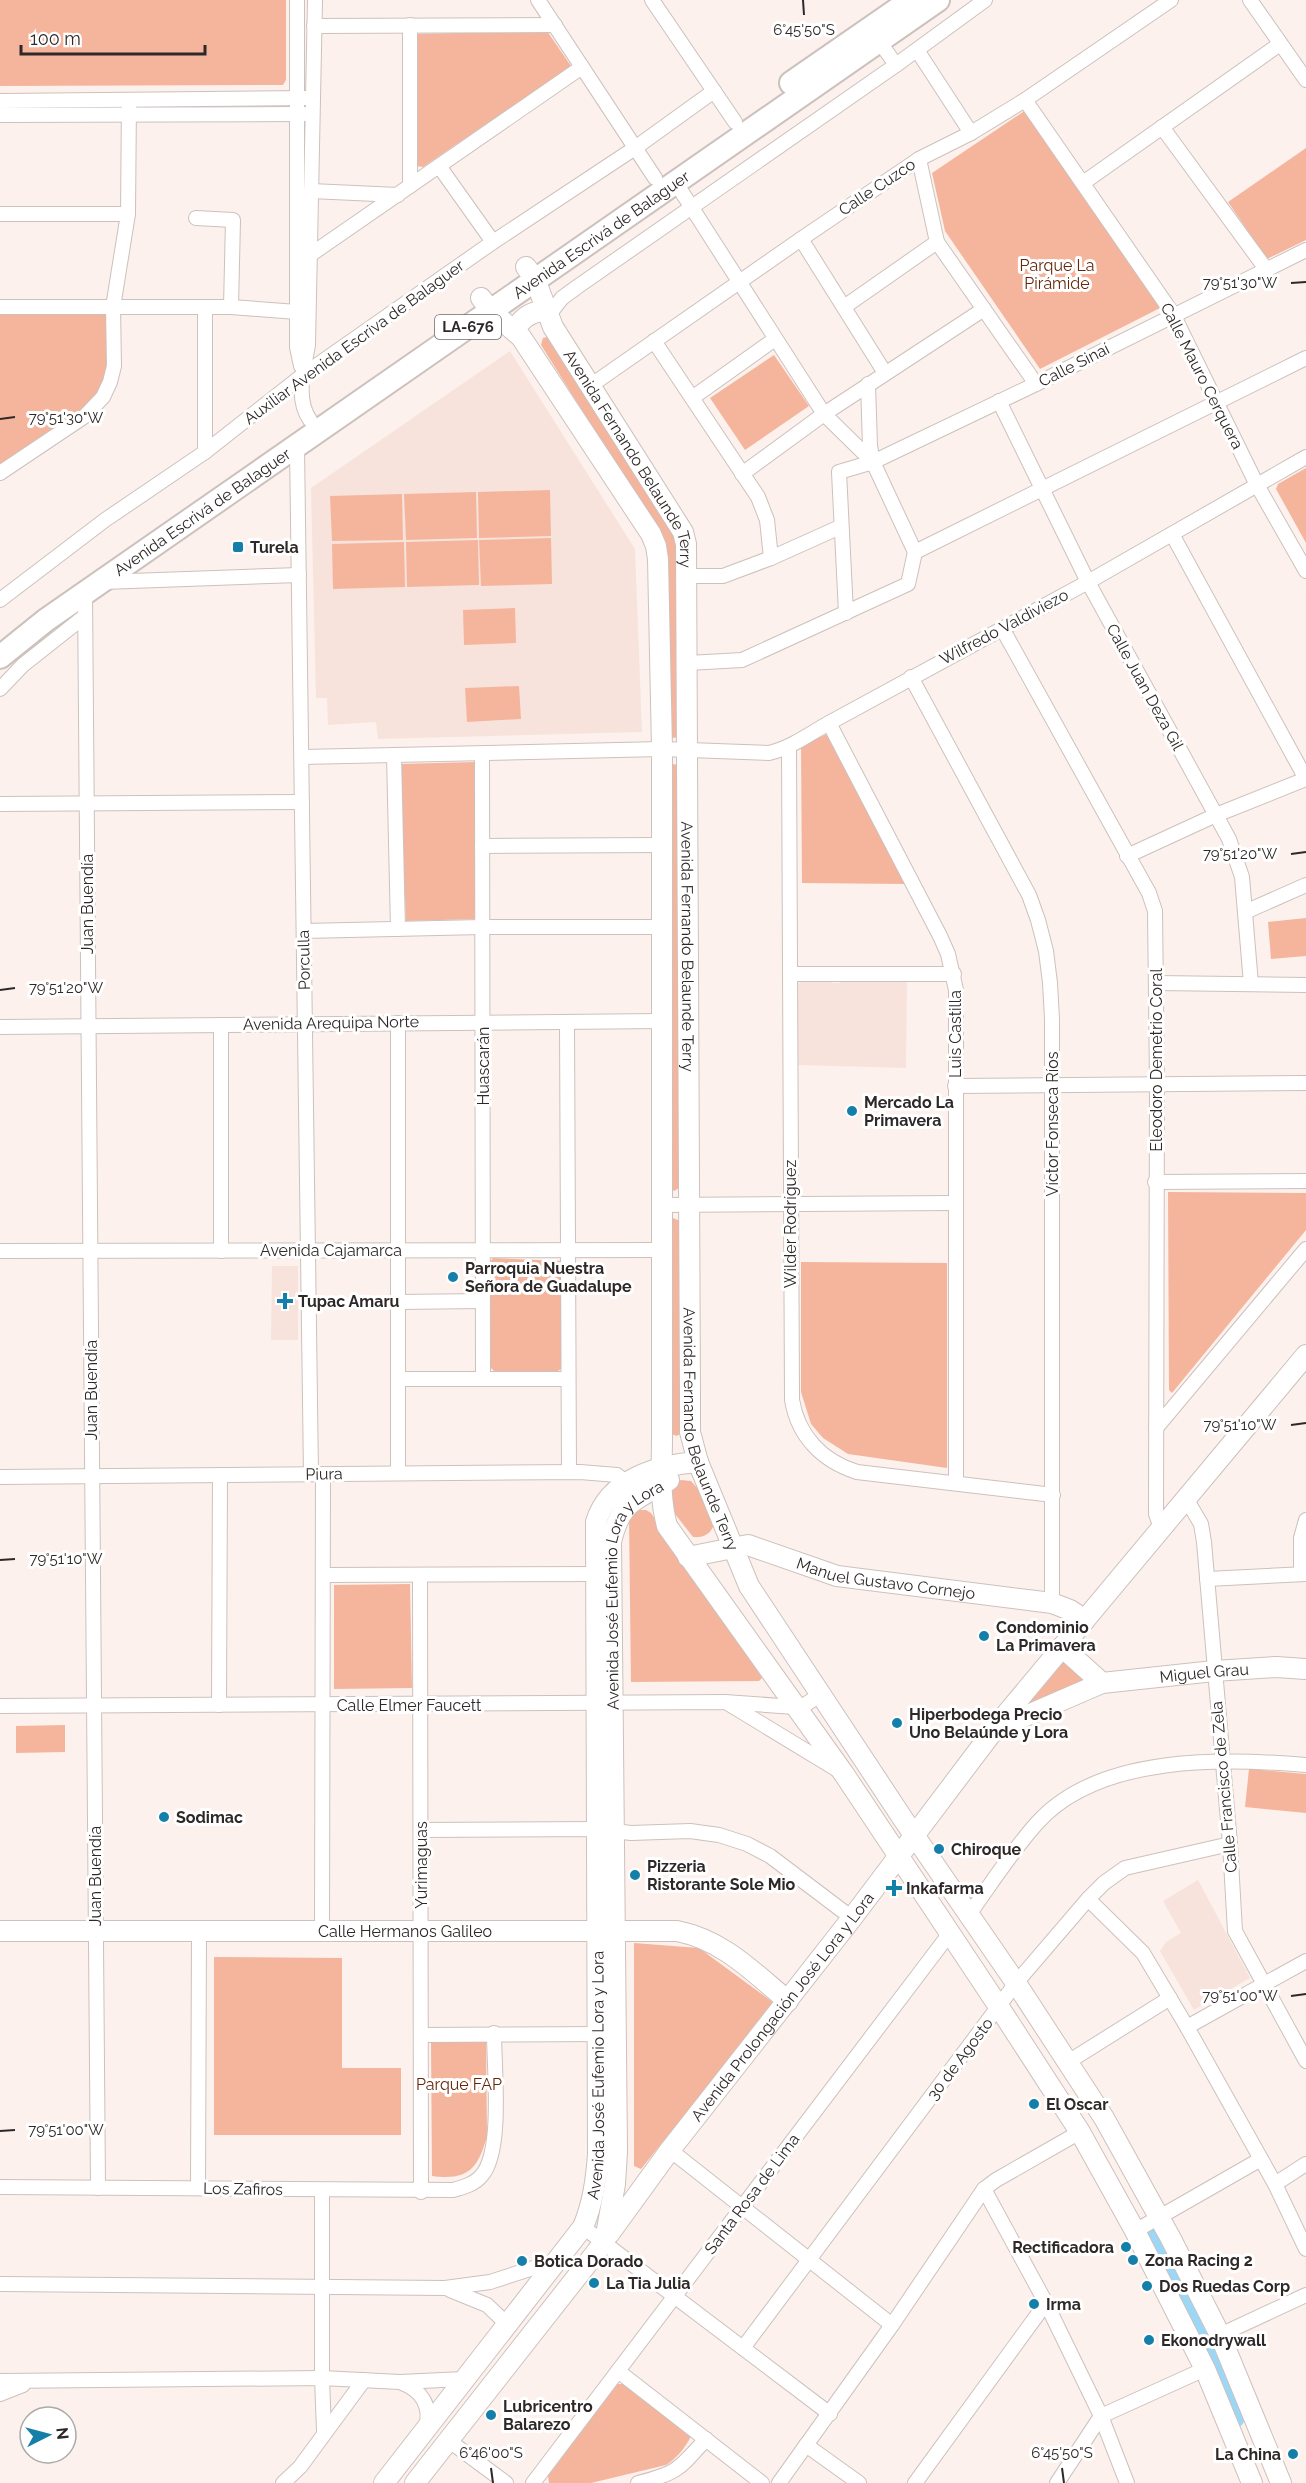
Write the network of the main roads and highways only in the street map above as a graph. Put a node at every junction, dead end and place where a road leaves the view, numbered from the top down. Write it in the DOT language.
graph roads {
  1 [pos="911,0"];
  2 [pos="938,0"];
  3 [pos="665,181"];
  4 [pos="530,273"];
  5 [pos="486,304"];
  6 [pos="547,314"];
  7 [pos="514,331"];
  8 [pos="8,652"];
  9 [pos="1305,1359"];
  10 [pos="698,1462"];
  11 [pos="661,1477"];
  12 [pos="732,1547"];
  13 [pos="688,1557"];
  14 [pos="1085,1620"];
  15 [pos="1062,1647"];
  16 [pos="1306,1669"];
  17 [pos="1102,1683"];
  18 [pos="1003,1718"];
  19 [pos="914,1835"];
  20 [pos="899,1856"];
  21 [pos="0,1931"];
  22 [pos="605,1931"];
  23 [pos="788,2001"];
  24 [pos="606,2034"];
  25 [pos="605,2241"];
  26 [pos="384,2483"];
  27 [pos="415,2483"];
  28 [pos="1252,2483"];
  29 [pos="1281,2483"];
  1 -- 3 [label="main road, Avenida Escrivá de Balaguer / LA-676"];
  2 -- 3 [label="main road, Avenida Escrivá de Balaguer / LA-676"];
  3 -- 4 [label="main road, Avenida Escrivá de Balaguer / LA-676"];
  4 -- 5 [label="main road, Avenida Escrivá de Balaguer / LA-676"];
  4 -- 6 [label="main road, Avenida Fernando Belaunde Terry"];
  5 -- 7 [label="main road, Avenida Fernando Belaunde Terry"];
  5 -- 8 [label="main road, Avenida Escrivá de Balaguer / LA-676"];
  5 -- 8 [label="main road, Avenida Escrivá de Balaguer / LA-676"];
  6 -- 7 [label="main road"];
  6 -- 10 [label="main road, Avenida Fernando Belaunde Terry"];
  7 -- 11 [label="main road, Avenida Fernando Belaunde Terry"];
  9 -- 14 [label="main road, Avenida Prolongación José Lora y Lora"];
  10 -- 11 [label="main road, Avenida José Eufemio Lora y Lora"];
  10 -- 12 [label="main road, Avenida Fernando Belaunde Terry"];
  11 -- 13 [label="main road, Avenida Fernando Belaunde Terry"];
  11 -- 22 [label="main road, Avenida José Eufemio Lora y Lora"];
  12 -- 13 [label="main road, Manuel Gustavo Cornejo"];
  12 -- 14 [label="main road, Manuel Gustavo Cornejo"];
  12 -- 19 [label="main road, Avenida Fernando Belaunde Terry"];
  13 -- 20 [label="main road, Avenida Fernando Belaunde Terry"];
  14 -- 15 [label="main road, Avenida Prolongación José Lora y Lora"];
  15 -- 17 [label="main road"];
  15 -- 18 [label="main road, Avenida Prolongación José Lora y Lora"];
  16 -- 17 [label="main road, Miguel Grau"];
  17 -- 18 [label="main road, Miguel Grau"];
  18 -- 19 [label="main road, Avenida Prolongación José Lora y Lora"];
  19 -- 20 [label="main road, Avenida Prolongación José Lora y Lora"];
  19 -- 29 [label="main road, Avenida Fernando Belaunde Terry"];
  20 -- 23 [label="main road, Avenida Prolongación José Lora y Lora"];
  20 -- 28 [label="main road, Avenida Fernando Belaunde Terry"];
  21 -- 22 [label="main road, Calle Hermanos Galileo"];
  22 -- 23 [label="main road, Calle Hermanos Galileo"];
  22 -- 24 [label="main road, Avenida José Eufemio Lora y Lora"];
  23 -- 25 [label="main road, Avenida Prolongación José Lora y Lora"];
  24 -- 25 [label="main road, Avenida José Eufemio Lora y Lora"];
  24 -- 26 [label="main road, Avenida José Eufemio Lora y Lora"];
  25 -- 27 [label="main road, Avenida José Eufemio Lora y Lora"];
}
